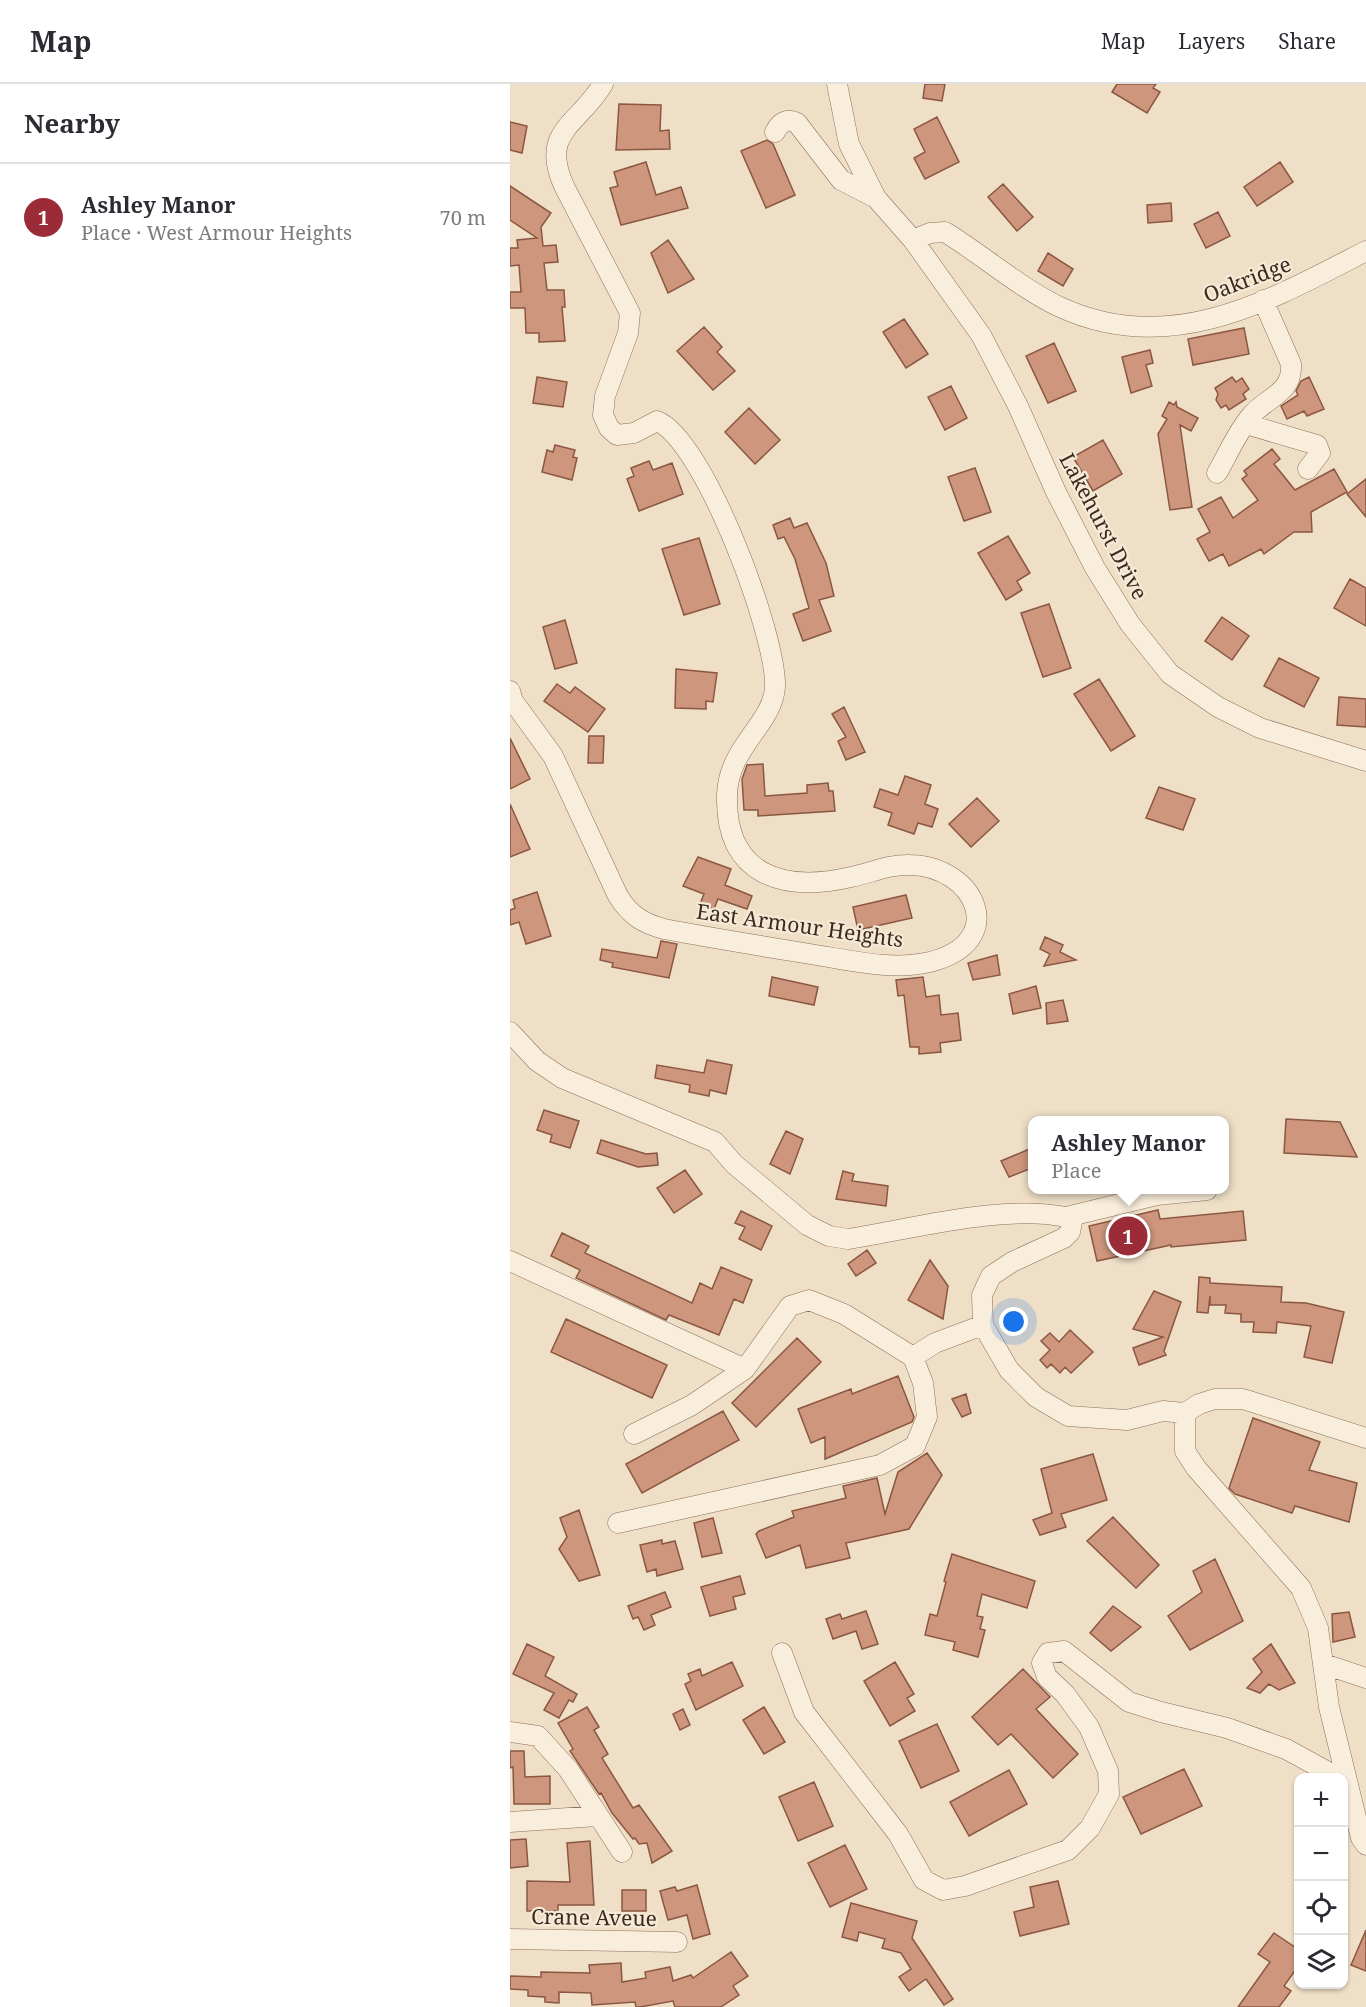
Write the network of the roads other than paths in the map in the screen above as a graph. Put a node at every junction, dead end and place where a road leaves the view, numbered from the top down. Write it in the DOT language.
graph roads {
  1 [pos="603,84"];
  2 [pos="837,84"];
  3 [pos="775,132"];
  4 [pos="876,198"];
  5 [pos="913,240"];
  6 [pos="1366,251"];
  7 [pos="1263,300"];
  8 [pos="1246,424"];
  9 [pos="1308,469"];
  10 [pos="1217,472"];
  11 [pos="510,691"];
  12 [pos="1366,761"];
  13 [pos="510,1032"];
  14 [pos="1167,1194"];
  15 [pos="1066,1217"];
  16 [pos="510,1261"];
  17 [pos="983,1325"];
  18 [pos="913,1357"];
  19 [pos="745,1369"];
  20 [pos="1185,1413"];
  21 [pos="634,1434"];
  22 [pos="1366,1438"];
  23 [pos="618,1523"];
  24 [pos="782,1653"];
  25 [pos="1324,1664"];
  26 [pos="1366,1678"];
  27 [pos="510,1732"];
  28 [pos="1330,1773"];
  29 [pos="1342,1773"];
  30 [pos="1348,1796"];
  31 [pos="597,1816"];
  32 [pos="510,1822"];
  33 [pos="1366,1845"];
  34 [pos="622,1852"];
  35 [pos="510,1939"];
  36 [pos="677,1942"];
  1 -- 11 [label="street, East Armour Heights"];
  2 -- 4 [label="street"];
  3 -- 4 [label="street"];
  4 -- 5 [label="street, Lakehurst Drive"];
  5 -- 7 [label="street, Oakridge"];
  5 -- 12 [label="street, Lakehurst Drive"];
  6 -- 7 [label="street, Oakridge"];
  7 -- 8 [label="street"];
  8 -- 9 [label="street"];
  8 -- 10 [label="street"];
  13 -- 15 [label="street"];
  14 -- 15 [label="street"];
  15 -- 17 [label="street"];
  16 -- 19 [label="street"];
  17 -- 18 [label="street"];
  17 -- 20 [label="street"];
  18 -- 19 [label="street"];
  18 -- 23 [label="street"];
  19 -- 21 [label="street"];
  20 -- 22 [label="street"];
  20 -- 25 [label="street"];
  24 -- 28 [label="street"];
  25 -- 26 [label="street"];
  25 -- 29 [label="street"];
  27 -- 31 [label="street"];
  30 -- 33 [label="street"];
  31 -- 32 [label="street"];
  31 -- 34 [label="street"];
  35 -- 36 [label="street, Crane Aveue"];
}
